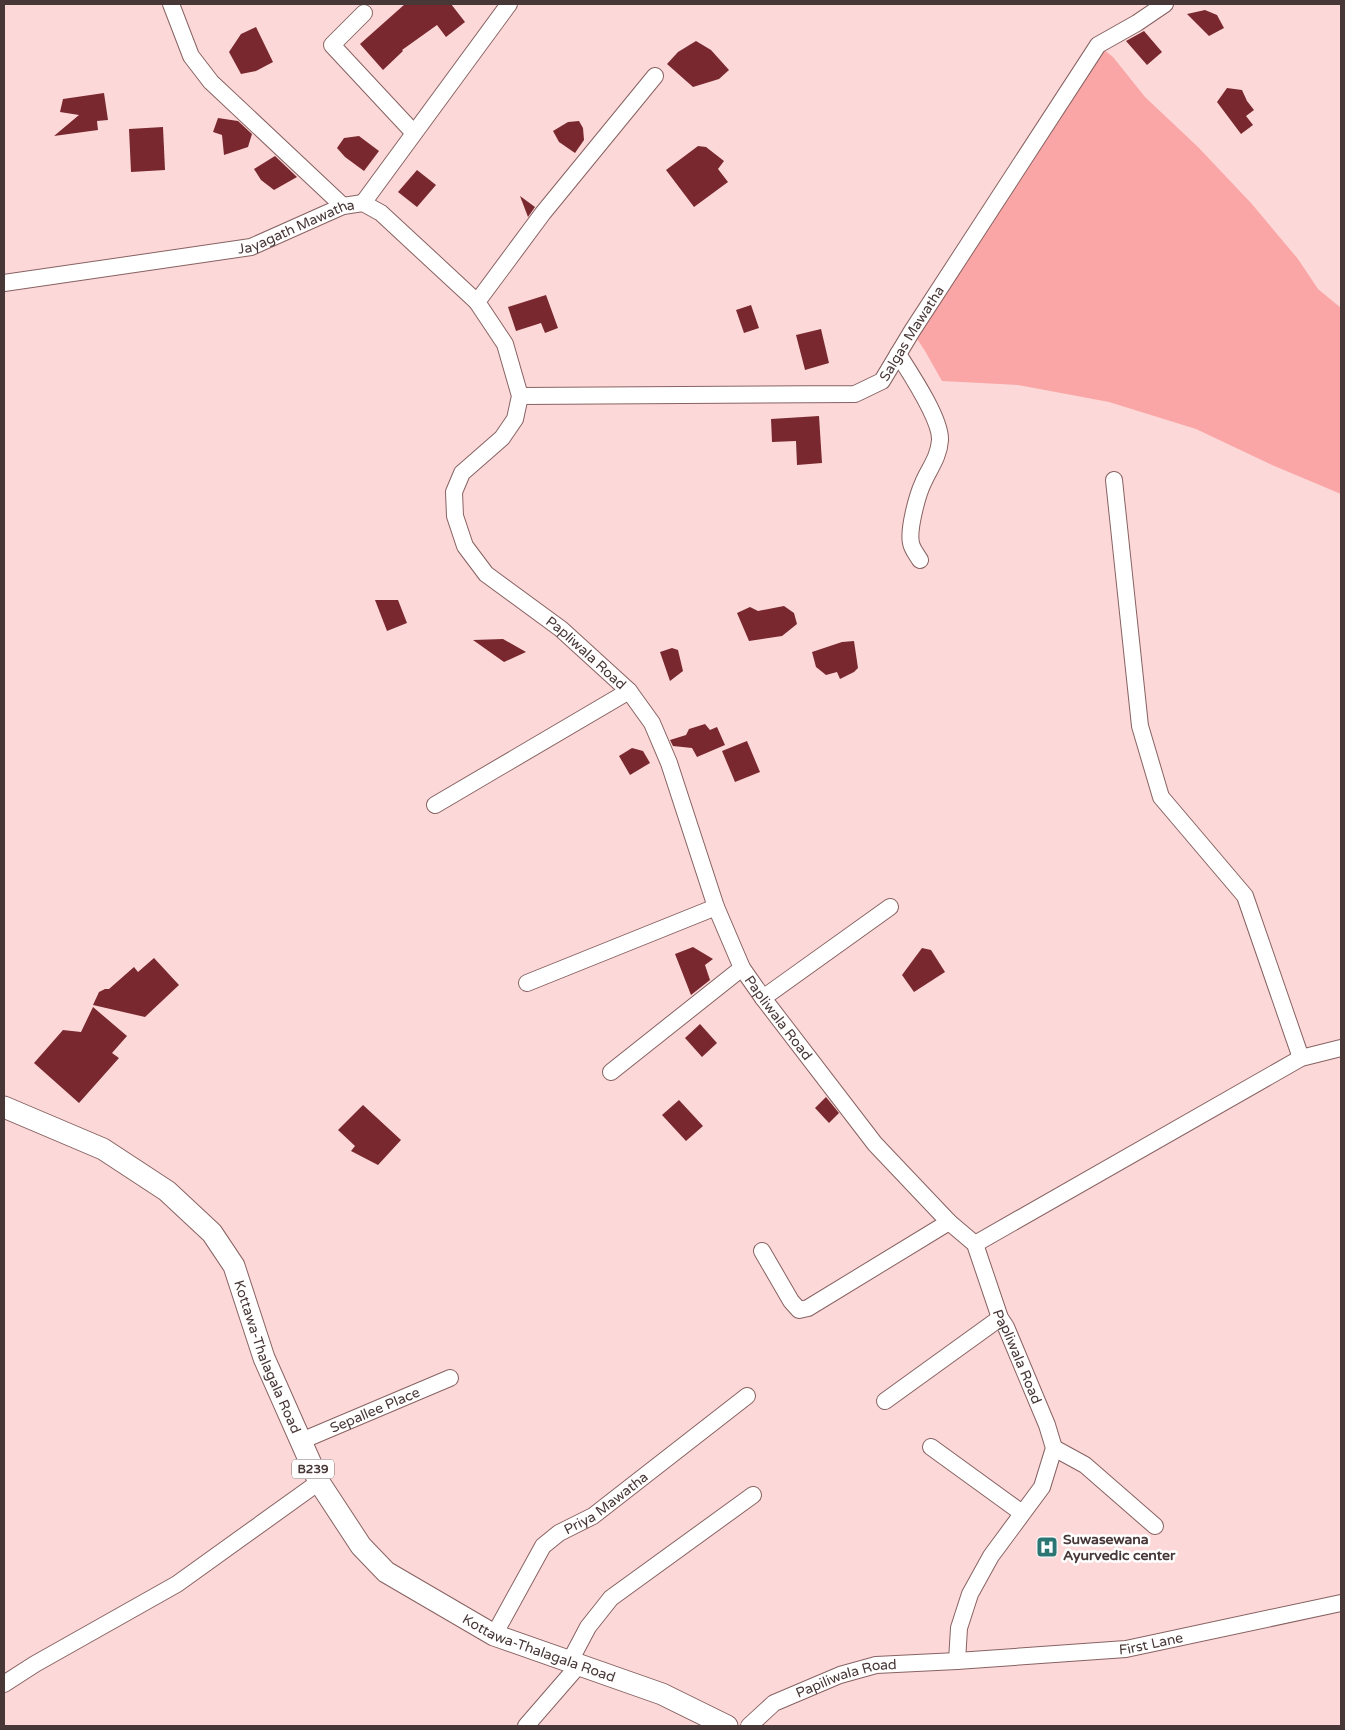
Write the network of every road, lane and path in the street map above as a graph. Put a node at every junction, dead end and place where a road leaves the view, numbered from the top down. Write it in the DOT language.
graph roads {
  1 [pos="171,4"];
  2 [pos="509,4"];
  3 [pos="1165,4"];
  4 [pos="364,13"];
  5 [pos="655,76"];
  6 [pos="414,133"];
  7 [pos="363,203"];
  8 [pos="343,206"];
  9 [pos="4,283"];
  10 [pos="477,302"];
  11 [pos="898,354"];
  12 [pos="520,396"];
  13 [pos="1114,480"];
  14 [pos="920,560"];
  15 [pos="629,691"];
  16 [pos="435,805"];
  17 [pos="716,907"];
  18 [pos="890,907"];
  19 [pos="742,968"];
  20 [pos="527,983"];
  21 [pos="763,998"];
  22 [pos="1341,1048"];
  23 [pos="1300,1058"];
  24 [pos="611,1072"];
  25 [pos="4,1108"];
  26 [pos="949,1222"];
  27 [pos="974,1244"];
  28 [pos="762,1251"];
  29 [pos="1000,1318"];
  30 [pos="450,1378"];
  31 [pos="747,1396"];
  32 [pos="885,1401"];
  33 [pos="301,1441"];
  34 [pos="931,1447"];
  35 [pos="1054,1448"];
  36 [pos="319,1482"];
  37 [pos="753,1495"];
  38 [pos="1022,1512"];
  39 [pos="1155,1526"];
  40 [pos="1341,1603"];
  41 [pos="494,1635"];
  42 [pos="957,1662"];
  43 [pos="573,1664"];
  44 [pos="4,1684"];
  45 [pos="526,1726"];
  46 [pos="727,1726"];
  47 [pos="749,1726"];
  1 -- 8 [label="street"];
  2 -- 6 [label="street"];
  3 -- 11 [label="street, Salgas Mawatha"];
  4 -- 6 [label="street"];
  5 -- 10 [label="street"];
  6 -- 7 [label="street"];
  7 -- 8 [label="street, Jayagath Mawatha"];
  7 -- 10 [label="street, Jayagath Mawatha"];
  8 -- 9 [label="street, Jayagath Mawatha"];
  10 -- 12 [label="street, Jayagath Mawatha"];
  11 -- 12 [label="street, Salgas Mawatha"];
  11 -- 14 [label="street"];
  12 -- 15 [label="street, Papliwala Road"];
  13 -- 23 [label="street"];
  15 -- 16 [label="street"];
  15 -- 17 [label="street, Papliwala Road"];
  17 -- 19 [label="street, Papliwala Road"];
  17 -- 20 [label="street"];
  18 -- 21 [label="street"];
  19 -- 21 [label="street, Papliwala Road"];
  19 -- 24 [label="street"];
  21 -- 26 [label="street, Papliwala Road"];
  22 -- 23 [label="street"];
  23 -- 27 [label="street"];
  25 -- 33 [label="main road, Kottawa-Thalagala Road / B239"];
  26 -- 27 [label="street, Papliwala Road"];
  26 -- 28 [label="street"];
  27 -- 29 [label="street, Papliwala Road"];
  29 -- 32 [label="street"];
  29 -- 35 [label="street, Papliwala Road"];
  30 -- 33 [label="street, Sepallee Place"];
  31 -- 41 [label="street, Priya Mawatha"];
  33 -- 36 [label="main road, Kottawa-Thalagala Road / B239"];
  34 -- 38 [label="street"];
  35 -- 38 [label="street"];
  35 -- 39 [label="street"];
  36 -- 41 [label="main road, Kottawa-Thalagala Road / B239"];
  36 -- 44 [label="street"];
  37 -- 43 [label="street"];
  38 -- 42 [label="street"];
  40 -- 42 [label="street, First Lane"];
  41 -- 43 [label="main road, Kottawa-Thalagala Road / B239"];
  42 -- 47 [label="street, Papiliwala Road"];
  43 -- 45 [label="street"];
  43 -- 46 [label="main road, Kottawa-Thalagala Road / B239"];
}
